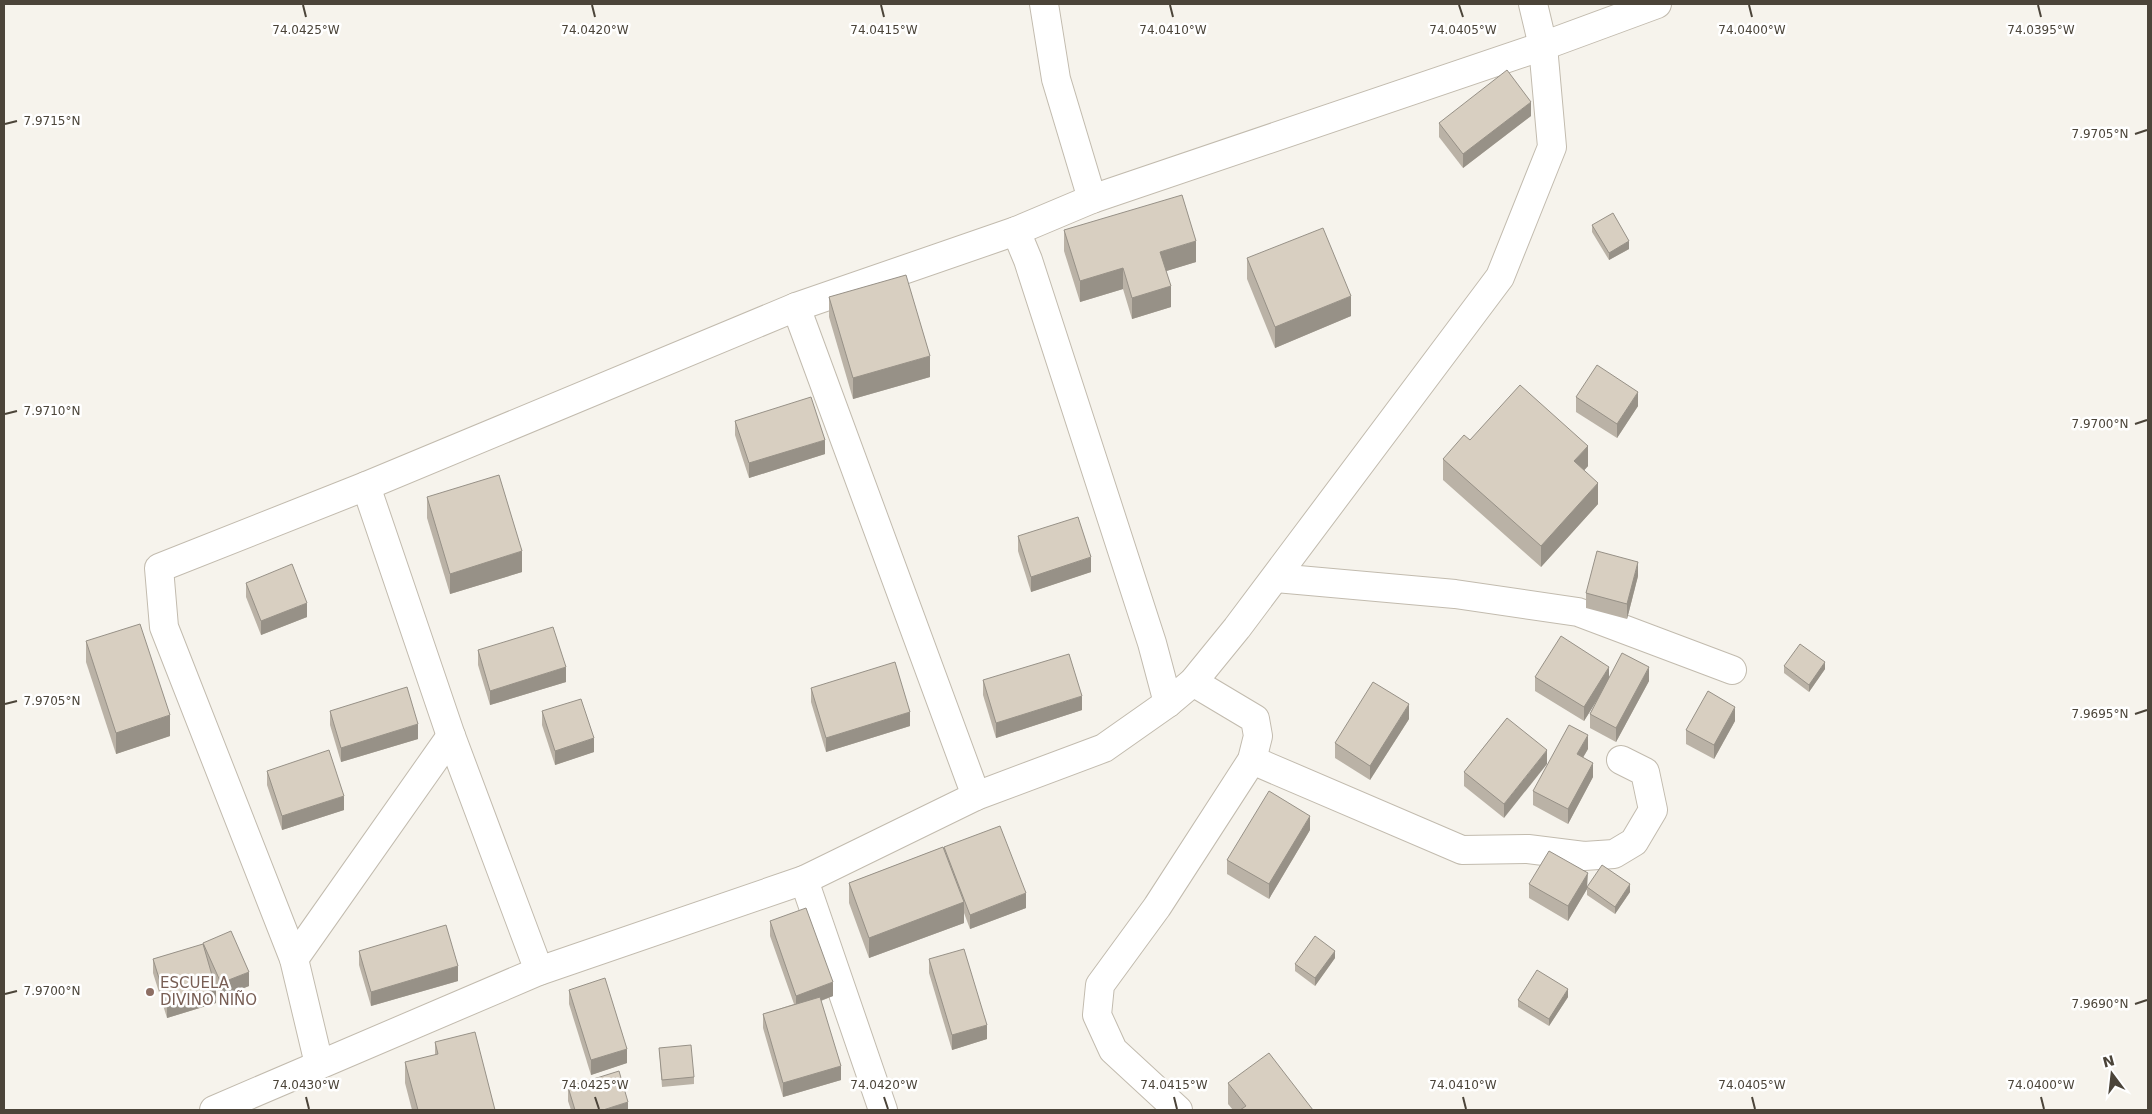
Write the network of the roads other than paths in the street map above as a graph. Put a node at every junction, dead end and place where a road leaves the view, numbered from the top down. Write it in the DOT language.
graph roads {
  1 [pos="1044,4"];
  2 [pos="1533,4"];
  3 [pos="1657,4"];
  4 [pos="1543,46"];
  5 [pos="1092,199"];
  6 [pos="1016,231"];
  7 [pos="796,306"];
  8 [pos="366,486"];
  9 [pos="1276,578"];
  10 [pos="1732,670"];
  11 [pos="1192,682"];
  12 [pos="1168,703"];
  13 [pos="451,736"];
  14 [pos="1252,760"];
  15 [pos="1620,760"];
  16 [pos="976,796"];
  17 [pos="804,880"];
  18 [pos="294,959"];
  19 [pos="539,971"];
  20 [pos="319,1064"];
  21 [pos="214,1110"];
  22 [pos="883,1110"];
  23 [pos="1178,1110"];
  1 -- 5 [label="street"];
  2 -- 4 [label="street"];
  3 -- 4 [label="street"];
  4 -- 5 [label="street"];
  4 -- 9 [label="street"];
  5 -- 6 [label="street"];
  6 -- 7 [label="street"];
  6 -- 12 [label="street"];
  7 -- 8 [label="street"];
  7 -- 16 [label="street"];
  8 -- 13 [label="street"];
  8 -- 18 [label="street"];
  9 -- 10 [label="street"];
  9 -- 11 [label="street"];
  11 -- 12 [label="street"];
  11 -- 14 [label="street"];
  12 -- 16 [label="street"];
  13 -- 18 [label="street"];
  13 -- 19 [label="street"];
  14 -- 15 [label="street"];
  14 -- 23 [label="street"];
  16 -- 17 [label="street"];
  17 -- 19 [label="street"];
  17 -- 22 [label="street"];
  18 -- 20 [label="street"];
  19 -- 20 [label="street"];
  20 -- 21 [label="street"];
}
